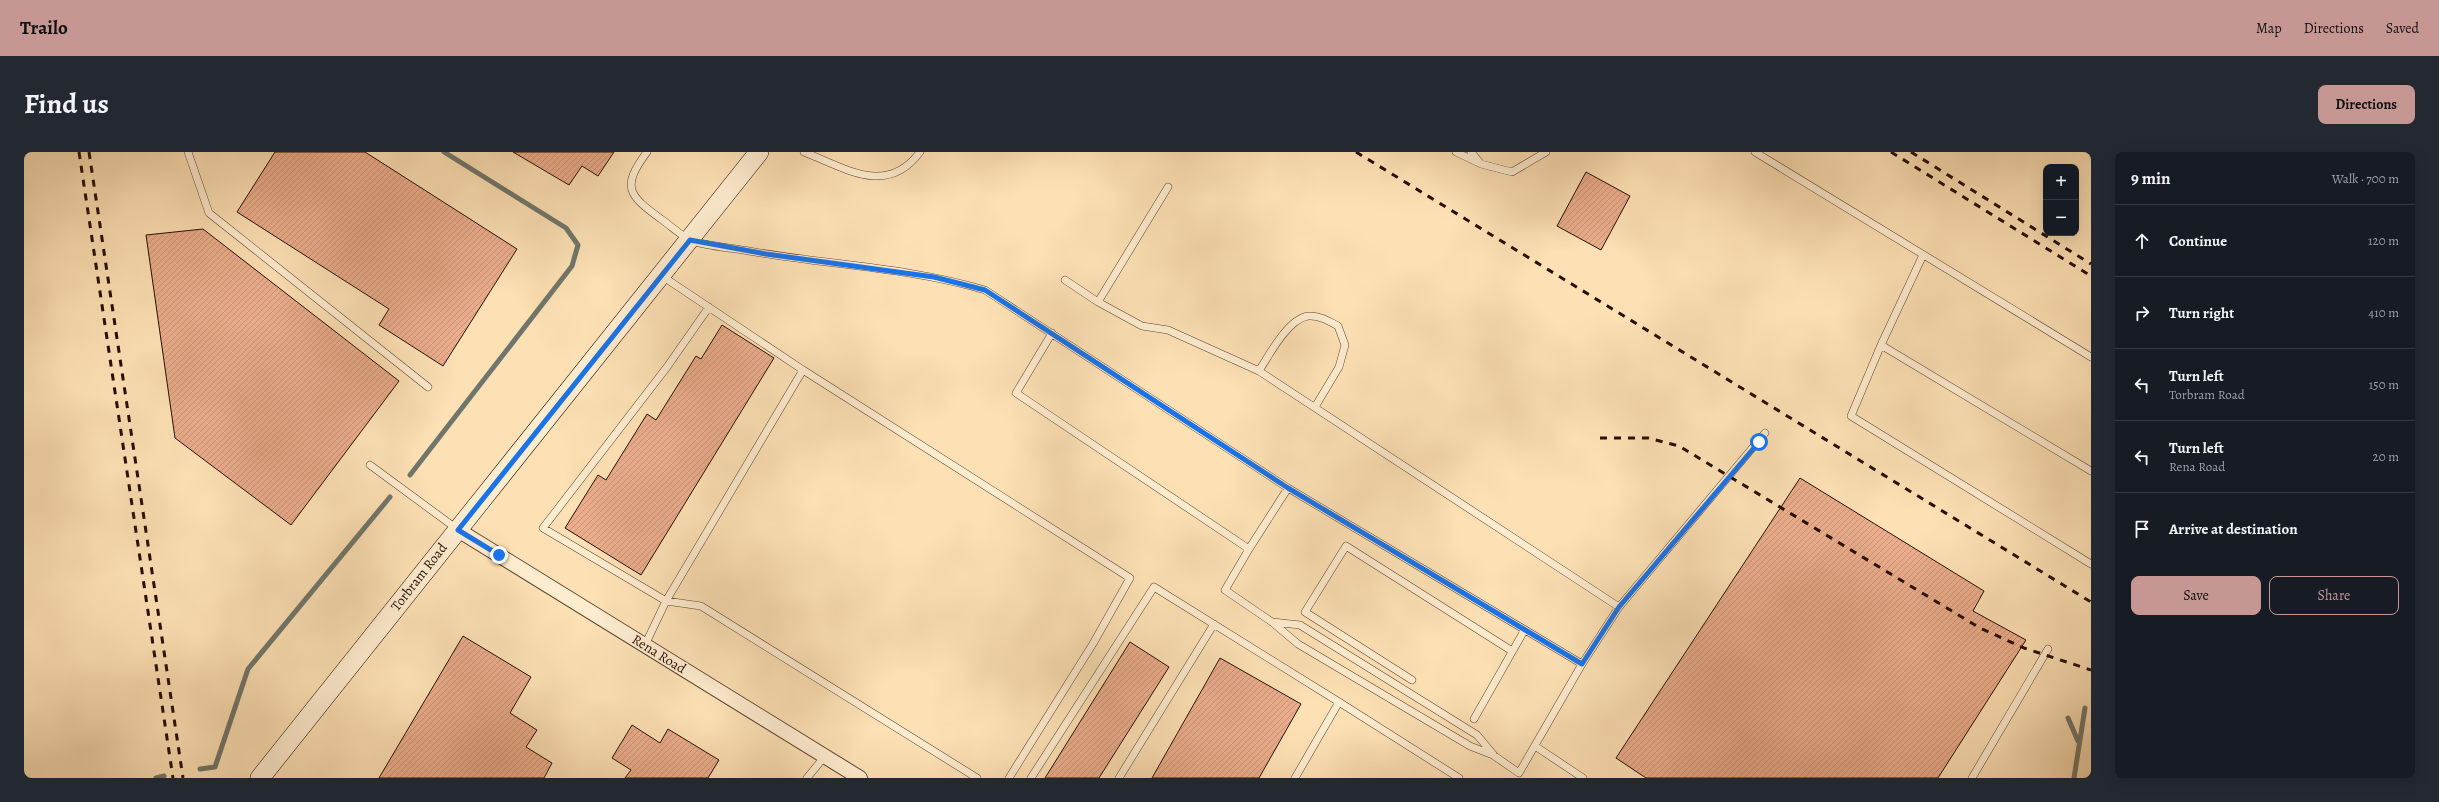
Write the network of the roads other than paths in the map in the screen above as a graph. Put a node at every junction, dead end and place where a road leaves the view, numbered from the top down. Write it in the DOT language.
graph roads {
  1 [pos="188,152"];
  2 [pos="647,152"];
  3 [pos="760,152"];
  4 [pos="804,152"];
  5 [pos="920,152"];
  6 [pos="1456,152"];
  7 [pos="1471,152"];
  8 [pos="1546,152"];
  9 [pos="1754,152"];
  10 [pos="1481,164"];
  11 [pos="1168,187"];
  12 [pos="690,240"];
  13 [pos="1923,255"];
  14 [pos="662,276"];
  15 [pos="1065,280"];
  16 [pos="1098,302"];
  17 [pos="709,307"];
  18 [pos="1052,333"];
  19 [pos="1881,345"];
  20 [pos="2091,357"];
  21 [pos="803,370"];
  22 [pos="1259,371"];
  23 [pos="428,387"];
  24 [pos="1315,407"];
  25 [pos="1766,433"];
  26 [pos="370,465"];
  27 [pos="2091,471"];
  28 [pos="1288,488"];
  29 [pos="458,530"];
  30 [pos="1249,549"];
  31 [pos="2091,564"];
  32 [pos="666,601"];
  33 [pos="1619,607"];
  34 [pos="1272,622"];
  35 [pos="1214,624"];
  36 [pos="1524,631"];
  37 [pos="645,645"];
  38 [pos="2048,649"];
  39 [pos="1512,651"];
  40 [pos="1582,664"];
  41 [pos="1412,680"];
  42 [pos="1339,702"];
  43 [pos="1474,718"];
  44 [pos="1535,746"];
  45 [pos="1493,754"];
  46 [pos="825,756"];
  47 [pos="260,778"];
  48 [pos="807,778"];
  49 [pos="860,778"];
  50 [pos="977,778"];
  51 [pos="1009,778"];
  52 [pos="1031,778"];
  53 [pos="1119,778"];
  54 [pos="1295,778"];
  55 [pos="1459,778"];
  56 [pos="1583,778"];
  57 [pos="1972,778"];
  1 -- 23 [label="lane"];
  2 -- 12 [label="lane"];
  3 -- 12 [label="main road, Torbram Road"];
  4 -- 5 [label="lane"];
  6 -- 10 [label="lane"];
  7 -- 10 [label="lane"];
  8 -- 10 [label="lane"];
  9 -- 13 [label="lane"];
  11 -- 16 [label="lane"];
  12 -- 14 [label="main road, Torbram Road"];
  12 -- 18 [label="lane"];
  13 -- 19 [label="lane"];
  13 -- 20 [label="lane"];
  14 -- 17 [label="lane"];
  14 -- 29 [label="main road, Torbram Road"];
  15 -- 16 [label="lane"];
  16 -- 22 [label="lane"];
  17 -- 21 [label="lane"];
  17 -- 32 [label="lane"];
  18 -- 28 [label="lane"];
  18 -- 30 [label="lane"];
  19 -- 27 [label="lane"];
  19 -- 31 [label="lane"];
  21 -- 32 [label="lane"];
  21 -- 51 [label="lane"];
  22 -- 24 [label="lane"];
  22 -- 24 [label="lane"];
  24 -- 33 [label="lane"];
  25 -- 33 [label="lane"];
  26 -- 29 [label="lane"];
  28 -- 30 [label="lane"];
  28 -- 36 [label="lane"];
  29 -- 37 [label="street, Rena Road"];
  29 -- 47 [label="main road, Torbram Road"];
  30 -- 34 [label="lane"];
  32 -- 37 [label="lane"];
  32 -- 50 [label="lane"];
  33 -- 40 [label="lane"];
  34 -- 45 [label="lane"];
  34 -- 45 [label="lane"];
  35 -- 42 [label="lane"];
  35 -- 52 [label="lane"];
  35 -- 53 [label="lane"];
  36 -- 39 [label="lane"];
  36 -- 40 [label="lane"];
  37 -- 46 [label="street, Rena Road"];
  38 -- 57 [label="lane"];
  39 -- 41 [label="lane"];
  39 -- 43 [label="lane"];
  40 -- 44 [label="lane"];
  42 -- 54 [label="lane"];
  42 -- 55 [label="lane"];
  44 -- 45 [label="lane"];
  44 -- 56 [label="lane"];
  46 -- 48 [label="lane"];
  46 -- 49 [label="street, Rena Road"];
}
